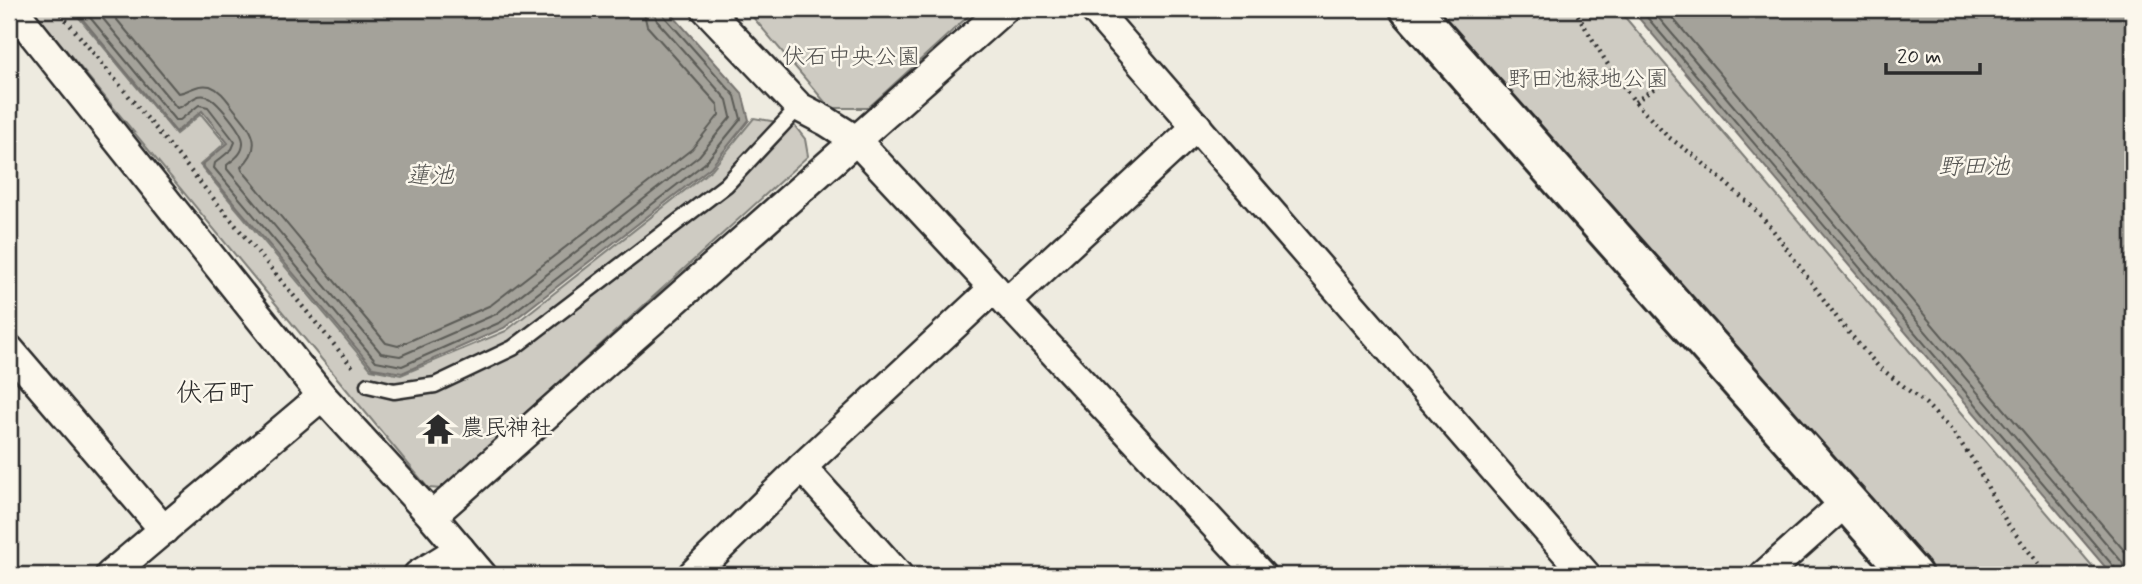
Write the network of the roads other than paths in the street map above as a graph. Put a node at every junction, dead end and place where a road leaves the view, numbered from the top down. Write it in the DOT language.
graph roads {
  1 [pos="13,9"];
  2 [pos="706,9"];
  3 [pos="1004,9"];
  4 [pos="1094,9"];
  5 [pos="1410,9"];
  6 [pos="799,107"];
  7 [pos="1197,126"];
  8 [pos="856,140"];
  9 [pos="1001,295"];
  10 [pos="9,349"];
  11 [pos="368,385"];
  12 [pos="322,396"];
  13 [pos="802,467"];
  14 [pos="1846,502"];
  15 [pos="432,516"];
  16 [pos="164,530"];
  17 [pos="460,549"];
  18 [pos="110,575"];
  19 [pos="418,575"];
  20 [pos="482,575"];
  21 [pos="692,575"];
  22 [pos="898,575"];
  23 [pos="1261,575"];
  24 [pos="1586,575"];
  25 [pos="1764,575"];
  26 [pos="1912,575"];
  1 -- 12 [label="street"];
  2 -- 6 [label="street"];
  3 -- 8 [label="street"];
  4 -- 7 [label="street"];
  5 -- 14 [label="street"];
  6 -- 8 [label="street"];
  6 -- 11 [label="lane"];
  7 -- 9 [label="street"];
  7 -- 24 [label="street"];
  8 -- 9 [label="street"];
  8 -- 15 [label="street"];
  9 -- 13 [label="street"];
  9 -- 23 [label="street"];
  10 -- 16 [label="street"];
  12 -- 15 [label="street"];
  12 -- 16 [label="street"];
  13 -- 21 [label="street"];
  13 -- 22 [label="street"];
  14 -- 25 [label="street"];
  14 -- 26 [label="street"];
  15 -- 17 [label="street"];
  16 -- 18 [label="street"];
  17 -- 19 [label="street"];
  17 -- 20 [label="street"];
}
